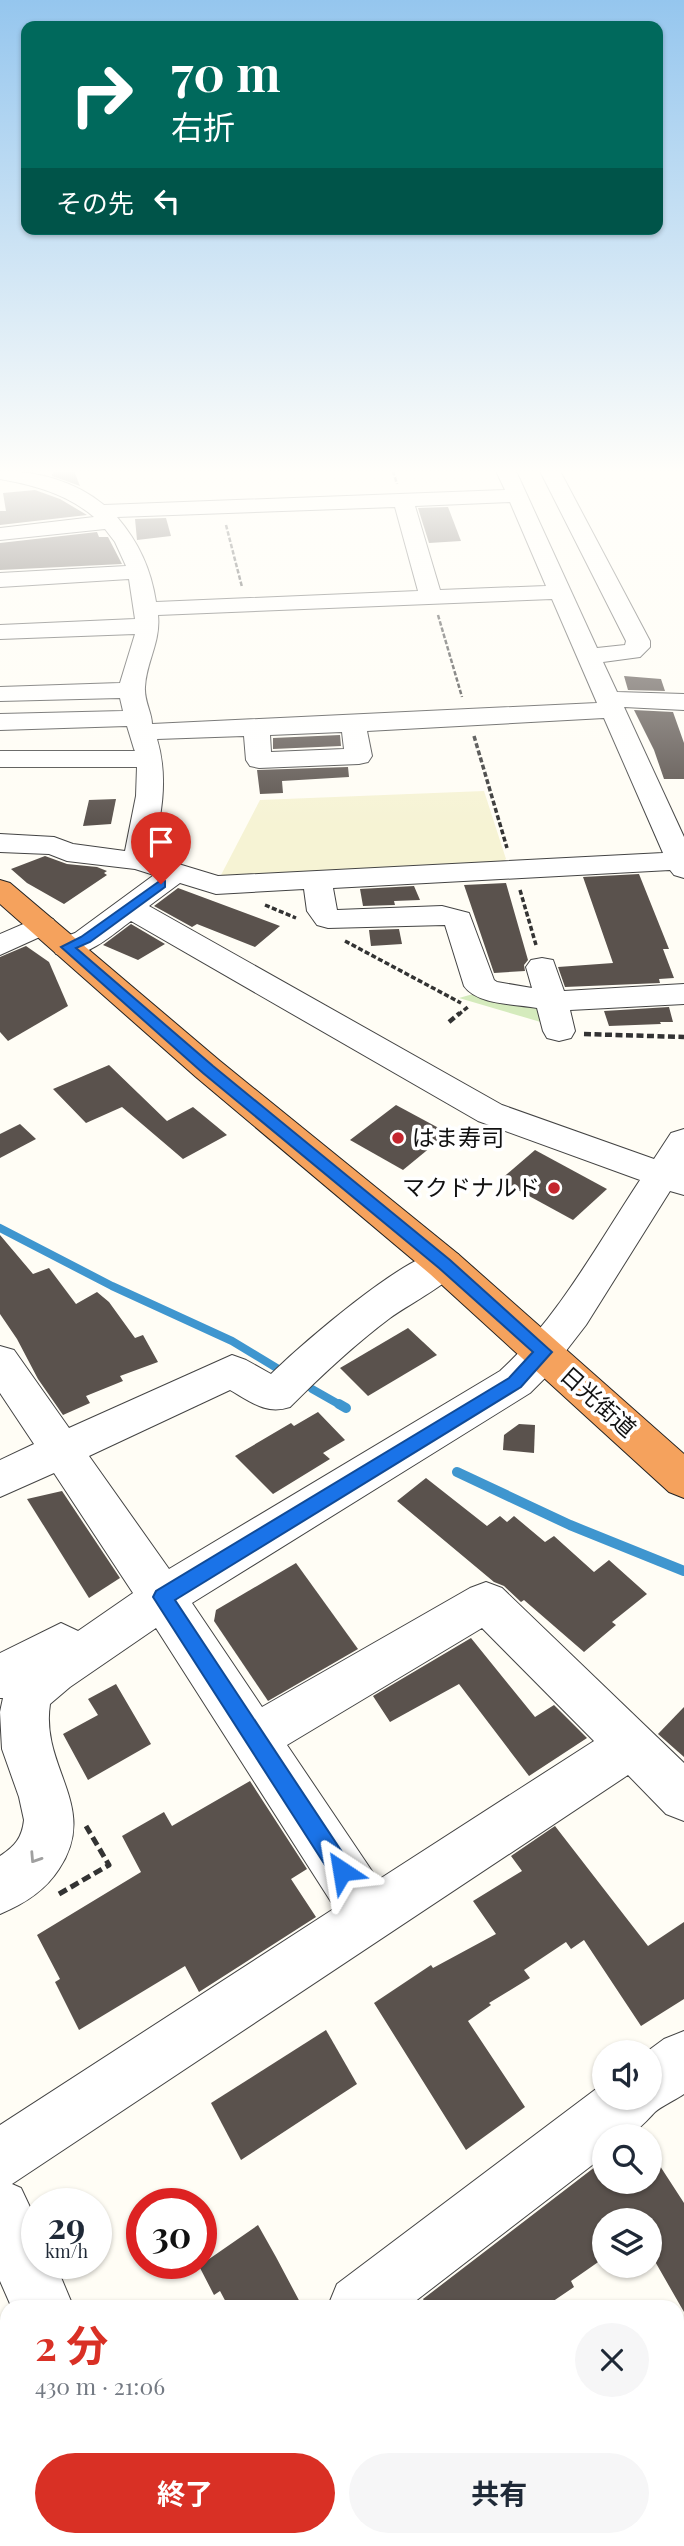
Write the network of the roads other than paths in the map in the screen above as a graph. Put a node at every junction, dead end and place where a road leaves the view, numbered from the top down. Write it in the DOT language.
graph roads {
  1 [pos="143,590"];
  2 [pos="429,590"];
  3 [pos="612,590"];
  4 [pos="560,592"];
  5 [pos="431,598"];
  6 [pos="147,618"];
  7 [pos="0,632"];
  8 [pos="589,656"];
  9 [pos="132,690"];
  10 [pos="0,694"];
  11 [pos="611,705"];
  12 [pos="680,708"];
  13 [pos="0,722"];
  14 [pos="142,725"];
  15 [pos="0,759"];
  16 [pos="150,759"];
  17 [pos="0,843"];
  18 [pos="137,862"];
  19 [pos="682,865"];
  20 [pos="176,872"];
  21 [pos="317,879"];
  22 [pos="0,889"];
  23 [pos="130,908"];
  24 [pos="55,936"];
  25 [pos="0,946"];
  26 [pos="542,967"];
  27 [pos="684,994"];
  28 [pos="555,1016"];
  29 [pos="684,1141"];
  30 [pos="673,1179"];
  31 [pos="444,1264"];
  32 [pos="543,1352"];
  33 [pos="0,1360"];
  34 [pos="61,1451"];
  35 [pos="0,1479"];
  36 [pos="684,1480"];
  37 [pos="150,1605"];
  38 [pos="0,1677"];
  39 [pos="254,1738"];
  40 [pos="6,1743"];
  41 [pos="631,1745"];
  42 [pos="684,1797"];
  43 [pos="0,1888"];
  44 [pos="372,1916"];
  45 [pos="684,2059"];
  46 [pos="662,2075"];
  47 [pos="616,2110"];
  48 [pos="0,2159"];
  49 [pos="0,2209"];
  50 [pos="40,2300"];
  51 [pos="367,2300"];
  1 -- 6 [label="street"];
  2 -- 5 [label="street"];
  3 -- 8 [label="street"];
  4 -- 5 [label="street"];
  4 -- 8 [label="street"];
  5 -- 6 [label="street"];
  6 -- 7 [label="street"];
  6 -- 9 [label="street"];
  8 -- 11 [label="street"];
  9 -- 10 [label="street"];
  9 -- 14 [label="street"];
  11 -- 12 [label="street"];
  11 -- 14 [label="street"];
  11 -- 19 [label="street"];
  13 -- 14 [label="street"];
  14 -- 16 [label="street"];
  15 -- 16 [label="street"];
  16 -- 18 [label="street"];
  17 -- 18 [label="street"];
  18 -- 20 [label="street"];
  19 -- 21 [label="street"];
  20 -- 21 [label="street"];
  20 -- 23 [label="street"];
  21 -- 28 [label="street"];
  22 -- 24 [label="highway, 日光街道"];
  23 -- 24 [label="street"];
  23 -- 30 [label="street"];
  24 -- 25 [label="street"];
  24 -- 31 [label="highway, 日光街道"];
  26 -- 28 [label="street"];
  27 -- 28 [label="street"];
  29 -- 30 [label="street"];
  30 -- 32 [label="street"];
  31 -- 32 [label="highway, 日光街道"];
  31 -- 34 [label="street"];
  32 -- 36 [label="highway, 日光街道"];
  32 -- 37 [label="street"];
  33 -- 34 [label="street"];
  34 -- 35 [label="street"];
  34 -- 37 [label="street"];
  37 -- 38 [label="street"];
  37 -- 39 [label="street"];
  37 -- 40 [label="street"];
  39 -- 41 [label="street"];
  39 -- 44 [label="street"];
  40 -- 43 [label="street, one-way"];
  41 -- 42 [label="street"];
  41 -- 44 [label="street"];
  44 -- 48 [label="street"];
  45 -- 46 [label="street"];
  47 -- 51 [label="street"];
  49 -- 50 [label="street"];
}
